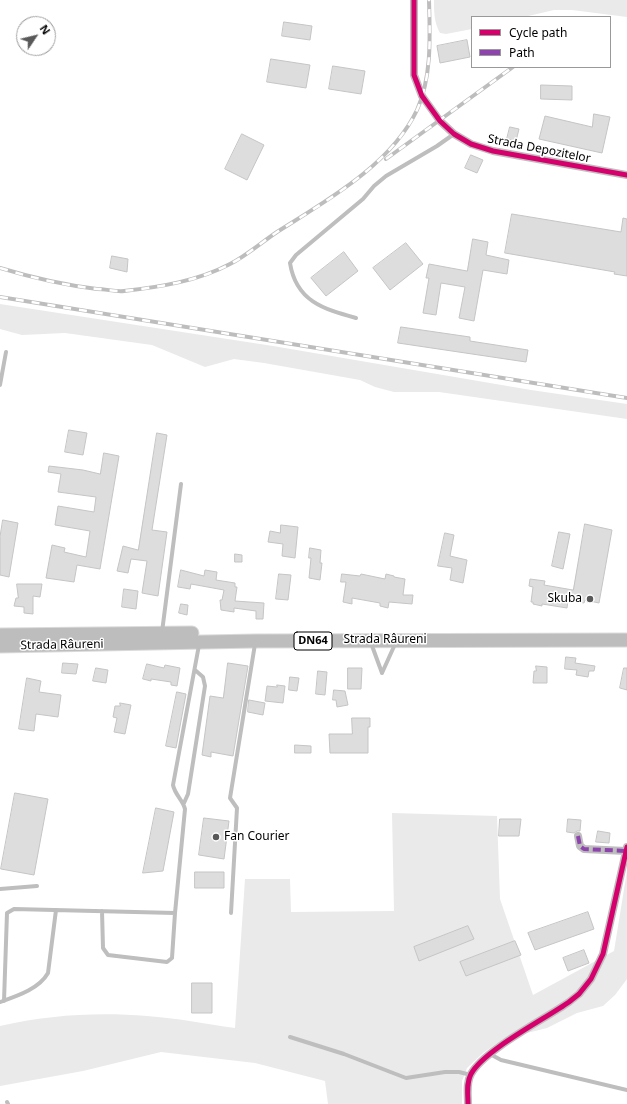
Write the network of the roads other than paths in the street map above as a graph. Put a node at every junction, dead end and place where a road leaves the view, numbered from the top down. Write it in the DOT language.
graph roads {
  1 [pos="414,0"];
  2 [pos="454,134"];
  3 [pos="627,175"];
  4 [pos="356,318"];
  5 [pos="6,352"];
  6 [pos="0,385"];
  7 [pos="181,484"];
  8 [pos="627,631"];
  9 [pos="162,633"];
  10 [pos="0,635"];
  11 [pos="371,640"];
  12 [pos="397,640"];
  13 [pos="627,640"];
  14 [pos="256,641"];
  15 [pos="200,642"];
  16 [pos="0,646"];
  17 [pos="195,670"];
  18 [pos="184,803"];
  19 [pos="578,836"];
  20 [pos="626,849"];
  21 [pos="37,886"];
  22 [pos="0,888"];
  23 [pos="56,910"];
  24 [pos="102,911"];
  25 [pos="175,913"];
  26 [pos="231,913"];
  27 [pos="2,1002"];
  28 [pos="290,1037"];
  29 [pos="490,1054"];
  30 [pos="470,1075"];
  31 [pos="627,1090"];
  32 [pos="468,1104"];
  1 -- 2 [label="street, Strada Depozitelor"];
  2 -- 3 [label="street, Strada Depozitelor"];
  2 -- 4 [label="lane"];
  5 -- 6 [label="lane"];
  7 -- 9 [label="lane"];
  8 -- 9 [label="main road, Strada Râureni / DN64"];
  9 -- 10 [label="main road, Strada Râureni / DN64"];
  11 -- 12 [label="main road, Strada Râureni / DN64"];
  11 -- 12 [label="lane"];
  11 -- 14 [label="main road, Strada Râureni / DN64"];
  12 -- 13 [label="main road, Strada Râureni / DN64"];
  14 -- 15 [label="main road, Strada Râureni / DN64"];
  14 -- 26 [label="lane"];
  15 -- 16 [label="main road, Strada Râureni / DN64"];
  15 -- 17 [label="lane"];
  17 -- 18 [label="lane"];
  17 -- 18 [label="lane"];
  18 -- 25 [label="lane"];
  19 -- 20 [label="street"];
  20 -- 29 [label="street"];
  21 -- 22 [label="lane"];
  23 -- 24 [label="lane"];
  23 -- 27 [label="lane"];
  23 -- 27 [label="lane"];
  24 -- 25 [label="lane"];
  24 -- 25 [label="lane"];
  28 -- 30 [label="lane"];
  29 -- 30 [label="street"];
  29 -- 31 [label="lane"];
  30 -- 32 [label="street"];
}
